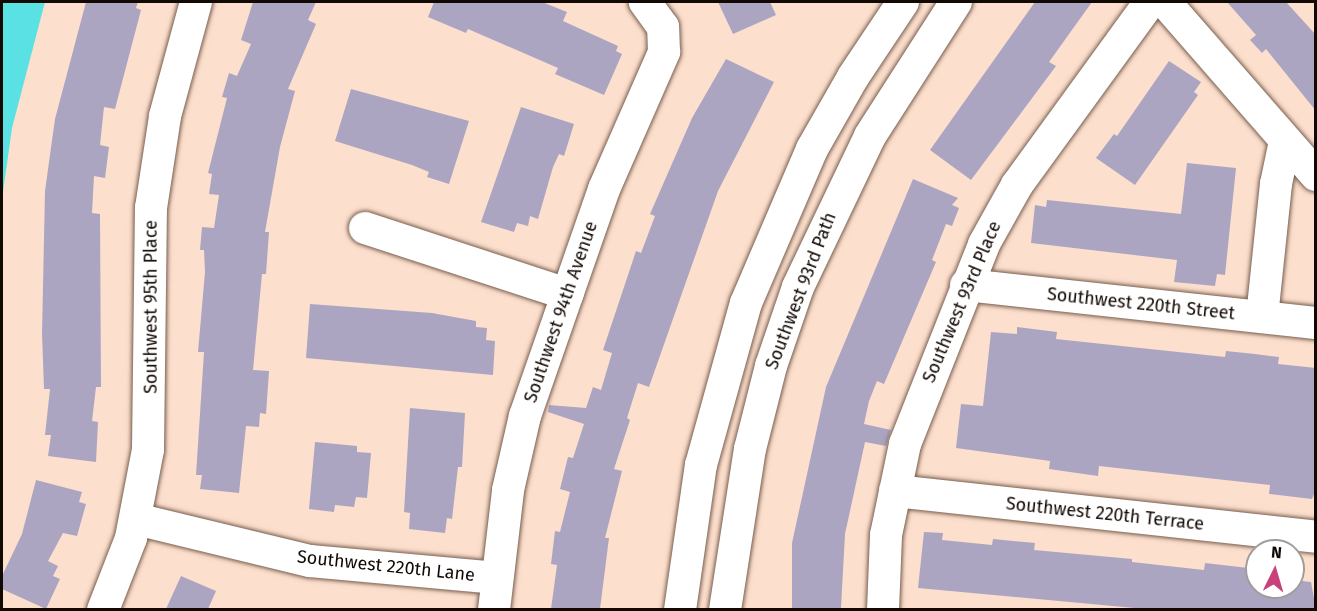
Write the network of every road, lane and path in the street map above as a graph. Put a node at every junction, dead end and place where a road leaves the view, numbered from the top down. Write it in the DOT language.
graph roads {
  1 [pos="196,2"];
  2 [pos="645,2"];
  3 [pos="903,2"];
  4 [pos="1150,2"];
  5 [pos="1165,2"];
  6 [pos="951,5"];
  7 [pos="1285,141"];
  8 [pos="1316,175"];
  9 [pos="366,228"];
  10 [pos="966,285"];
  11 [pos="567,294"];
  12 [pos="1262,317"];
  13 [pos="1316,323"];
  14 [pos="894,491"];
  15 [pos="136,519"];
  16 [pos="1316,537"];
  17 [pos="497,578"];
  18 [pos="103,609"];
  19 [pos="494,609"];
  20 [pos="680,609"];
  21 [pos="726,609"];
  22 [pos="883,609"];
  1 -- 15 [label="street, Southwest 95th Place"];
  2 -- 11 [label="street, Southwest 94th Avenue"];
  3 -- 20 [label="street"];
  4 -- 10 [label="street, Southwest 93rd Place"];
  5 -- 7 [label="street"];
  6 -- 21 [label="street, Southwest 93rd Path"];
  7 -- 8 [label="street"];
  7 -- 12 [label="street"];
  9 -- 11 [label="street"];
  10 -- 12 [label="street, Southwest 220th Street"];
  10 -- 14 [label="street, Southwest 93rd Place"];
  11 -- 17 [label="street, Southwest 94th Avenue"];
  12 -- 13 [label="street, Southwest 220th Street"];
  14 -- 16 [label="street, Southwest 220th Terrace"];
  14 -- 22 [label="street, Southwest 93rd Place"];
  15 -- 17 [label="street, Southwest 220th Lane"];
  15 -- 18 [label="street, Southwest 95th Place"];
  17 -- 19 [label="street, Southwest 94th Avenue"];
}
